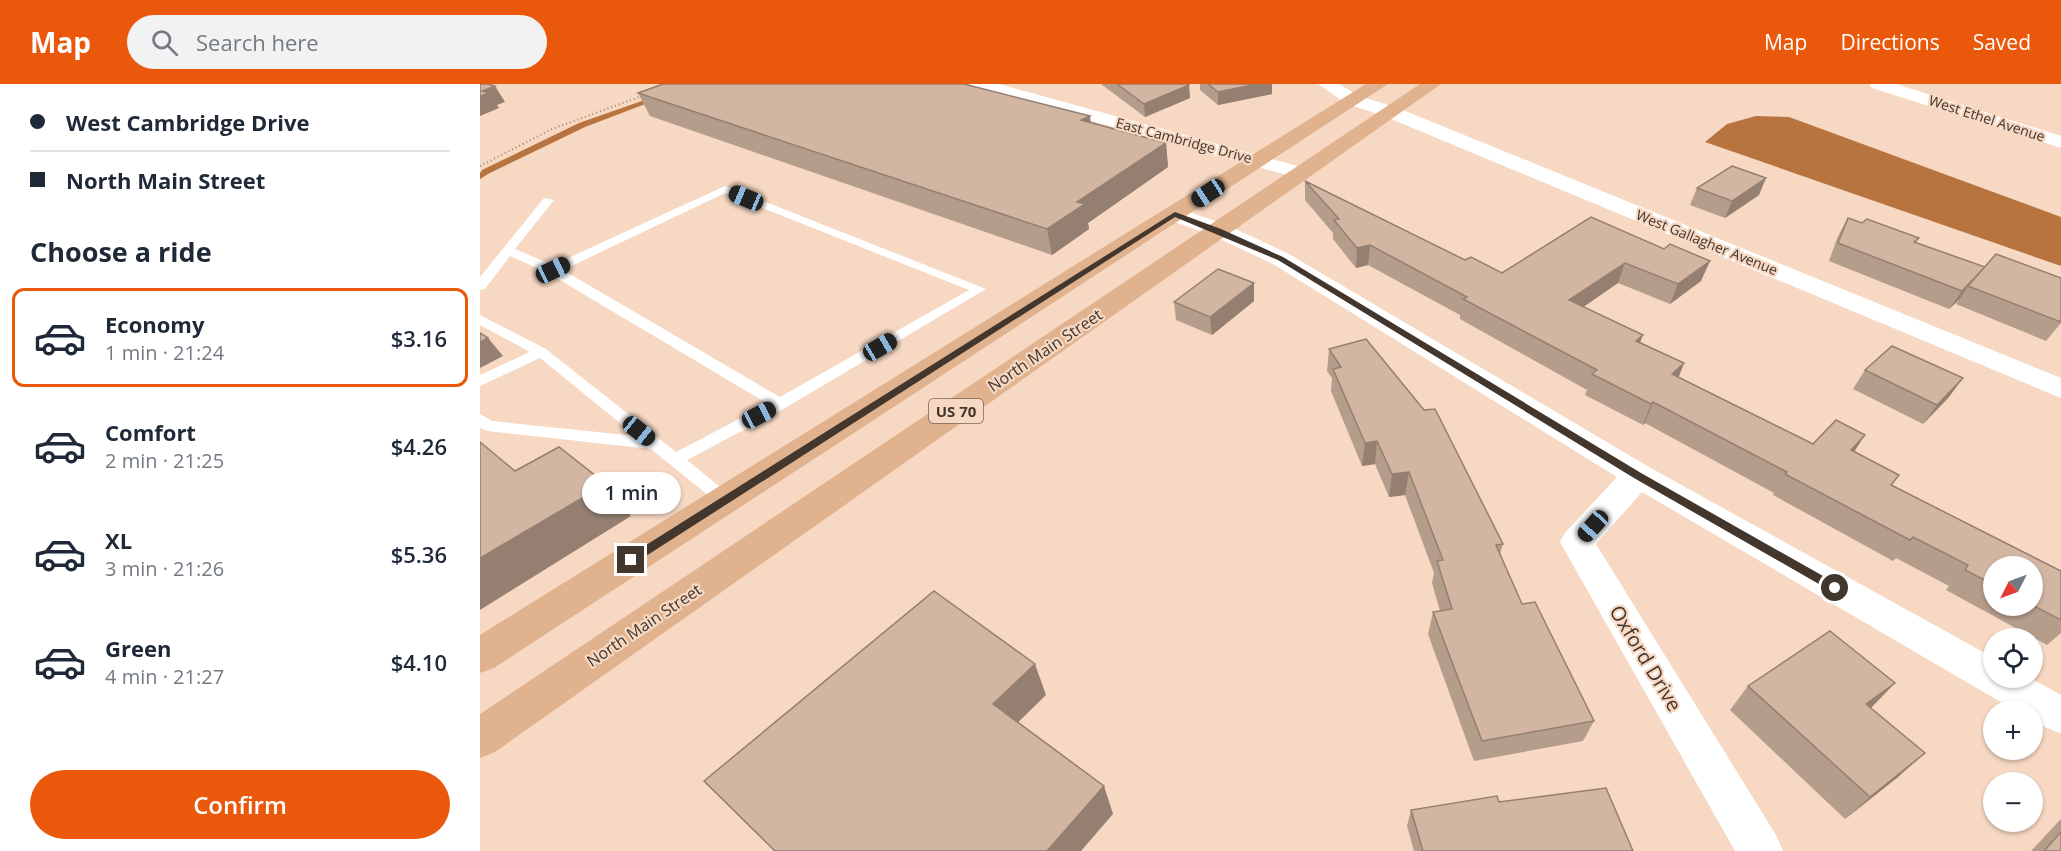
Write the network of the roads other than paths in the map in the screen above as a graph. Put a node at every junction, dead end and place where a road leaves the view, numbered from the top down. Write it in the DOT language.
graph roads {
  1 [pos="979,84"];
  2 [pos="1053,84"];
  3 [pos="1327,84"];
  4 [pos="1378,84"];
  5 [pos="1432,84"];
  6 [pos="1878,84"];
  7 [pos="1353,100"];
  8 [pos="1065,108"];
  9 [pos="1391,112"];
  10 [pos="2061,142"];
  11 [pos="1259,160"];
  12 [pos="1301,173"];
  13 [pos="548,200"];
  14 [pos="1175,214"];
  15 [pos="1219,230"];
  16 [pos="509,251"];
  17 [pos="553,270"];
  18 [pos="480,286"];
  19 [pos="480,319"];
  20 [pos="541,352"];
  21 [pos="480,381"];
  22 [pos="2061,389"];
  23 [pos="780,404"];
  24 [pos="480,419"];
  25 [pos="656,444"];
  26 [pos="674,460"];
  27 [pos="1638,475"];
  28 [pos="725,500"];
  29 [pos="480,656"];
  30 [pos="1983,672"];
  31 [pos="2012,688"];
  32 [pos="2061,716"];
  33 [pos="480,738"];
  34 [pos="1760,851"];
  1 -- 8 [label="street, East Cambridge Drive"];
  2 -- 8 [label="street"];
  3 -- 7 [label="street, West Gallagher Avenue"];
  4 -- 7 [label="main road, US 70"];
  5 -- 9 [label="main road, North Main Street / US 70"];
  6 -- 10 [label="street, West Ethel Avenue"];
  7 -- 9 [label="street, West Gallagher Avenue"];
  7 -- 11 [label="main road, US 70"];
  8 -- 11 [label="street, East Cambridge Drive"];
  9 -- 12 [label="main road, North Main Street / US 70"];
  9 -- 22 [label="street, West Gallagher Avenue"];
  11 -- 12 [label="street, East Cambridge Drive"];
  11 -- 14 [label="main road, US 70"];
  12 -- 15 [label="main road, North Main Street / US 70"];
  13 -- 16 [label="lane"];
  14 -- 15 [label="street"];
  14 -- 28 [label="main road, US 70"];
  15 -- 27 [label="street"];
  15 -- 33 [label="main road, North Main Street / US 70"];
  16 -- 17 [label="lane"];
  16 -- 18 [label="lane"];
  17 -- 23 [label="lane"];
  17 -- 23 [label="lane"];
  19 -- 20 [label="lane"];
  20 -- 21 [label="lane"];
  20 -- 25 [label="lane"];
  23 -- 26 [label="lane"];
  24 -- 25 [label="lane"];
  25 -- 26 [label="lane"];
  26 -- 28 [label="lane"];
  27 -- 30 [label="street"];
  27 -- 34 [label="street, Oxford Drive"];
  28 -- 29 [label="main road, US 70"];
  31 -- 32 [label="street"];
}
